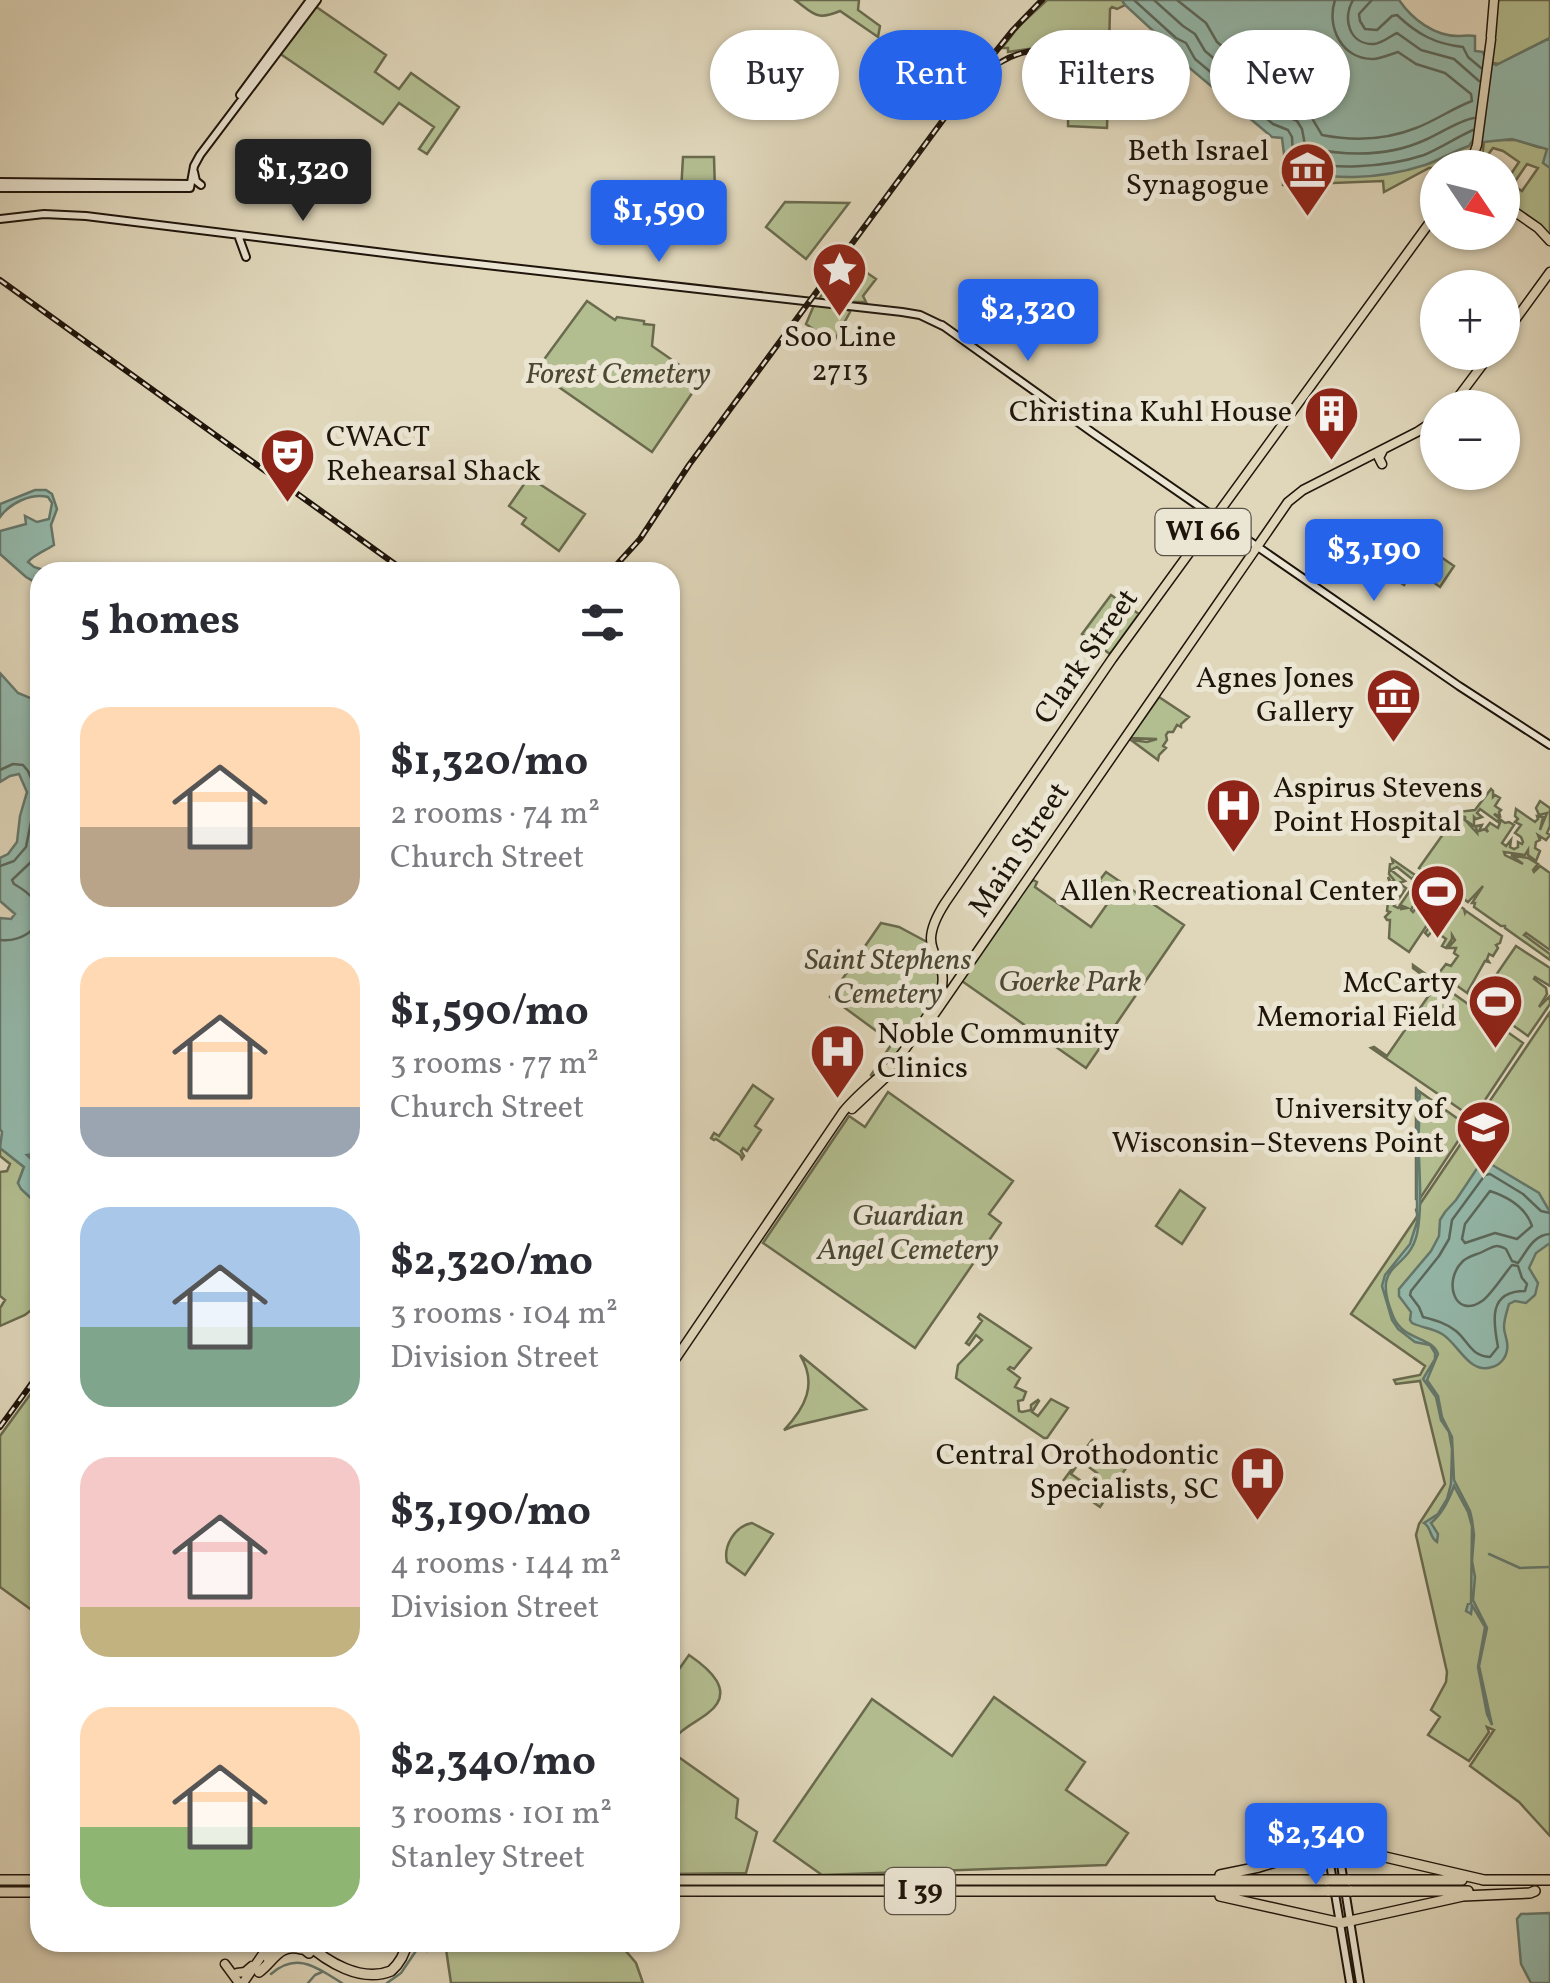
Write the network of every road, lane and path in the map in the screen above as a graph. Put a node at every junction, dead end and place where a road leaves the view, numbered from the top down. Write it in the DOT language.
graph roads {
  1 [pos="313,0"];
  2 [pos="1494,0"];
  3 [pos="1479,146"];
  4 [pos="1477,150"];
  5 [pos="1479,150"];
  6 [pos="194,166"];
  7 [pos="0,185"];
  8 [pos="201,185"];
  9 [pos="1520,216"];
  10 [pos="0,220"];
  11 [pos="237,234"];
  12 [pos="1420,236"];
  13 [pos="1550,241"];
  14 [pos="246,257"];
  15 [pos="1548,278"];
  16 [pos="1520,315"];
  17 [pos="1420,428"];
  18 [pos="1382,450"];
  19 [pos="1382,464"];
  20 [pos="1344,470"];
  21 [pos="1341,484"];
  22 [pos="1310,486"];
  23 [pos="1309,498"];
  24 [pos="1215,516"];
  25 [pos="1258,546"];
  26 [pos="1550,745"];
  27 [pos="680,1352"];
  28 [pos="680,1360"];
  29 [pos="1334,1844"];
  30 [pos="0,1880"];
  31 [pos="30,1880"];
  32 [pos="680,1880"];
  33 [pos="1174,1880"];
  34 [pos="1484,1880"];
  35 [pos="1550,1880"];
  36 [pos="1328,1886"];
  37 [pos="1350,1886"];
  38 [pos="680,1891"];
  39 [pos="1198,1891"];
  40 [pos="1535,1891"];
  41 [pos="1550,1891"];
  42 [pos="0,1892"];
  43 [pos="30,1892"];
  44 [pos="1344,1925"];
  45 [pos="265,1952"];
  46 [pos="272,1952"];
  47 [pos="280,1952"];
  48 [pos="311,1952"];
  49 [pos="312,1952"];
  50 [pos="404,1952"];
  51 [pos="409,1952"];
  52 [pos="225,1964"];
  53 [pos="249,1980"];
  54 [pos="358,1983"];
  55 [pos="372,1983"];
  56 [pos="1350,1983"];
  57 [pos="1360,1983"];
  1 -- 6 [label="main road"];
  2 -- 3 [label="main road"];
  3 -- 4 [label="main road"];
  3 -- 5 [label="main road"];
  6 -- 7 [label="main road"];
  6 -- 8 [label="main road"];
  9 -- 13 [label="main road"];
  10 -- 11 [label="main road"];
  11 -- 14 [label="main road"];
  11 -- 24 [label="main road"];
  12 -- 24 [label="main road, Clark Street / WI 66"];
  15 -- 16 [label="main road"];
  17 -- 18 [label="main road, WI 66"];
  18 -- 19 [label="main road"];
  18 -- 20 [label="main road, WI 66"];
  20 -- 21 [label="main road"];
  20 -- 22 [label="main road, WI 66"];
  22 -- 23 [label="main road"];
  22 -- 25 [label="main road, Main Street / WI 66"];
  24 -- 25 [label="main road"];
  24 -- 27 [label="main road, Clark Street / WI 66"];
  25 -- 26 [label="main road"];
  25 -- 28 [label="main road, Main Street / WI 66"];
  29 -- 33 [label="highway"];
  29 -- 34 [label="highway"];
  29 -- 44 [label="main road"];
  30 -- 31 [label="highway"];
  32 -- 33 [label="highway, I 39"];
  33 -- 36 [label="highway, I 39"];
  34 -- 35 [label="highway, I 39"];
  34 -- 37 [label="highway, I 39"];
  36 -- 37 [label="highway, I 39, bridge"];
  36 -- 39 [label="highway, I 39"];
  37 -- 40 [label="highway, I 39"];
  38 -- 39 [label="highway, I 39"];
  39 -- 44 [label="highway"];
  40 -- 41 [label="highway, I 39"];
  40 -- 44 [label="highway"];
  42 -- 43 [label="highway"];
  44 -- 56 [label="main road"];
  44 -- 57 [label="main road"];
  45 -- 53 [label="main road"];
  46 -- 53 [label="main road"];
  47 -- 53 [label="highway"];
  48 -- 54 [label="highway"];
  49 -- 50 [label="highway"];
  51 -- 55 [label="highway"];
  52 -- 53 [label="main road"];
}
